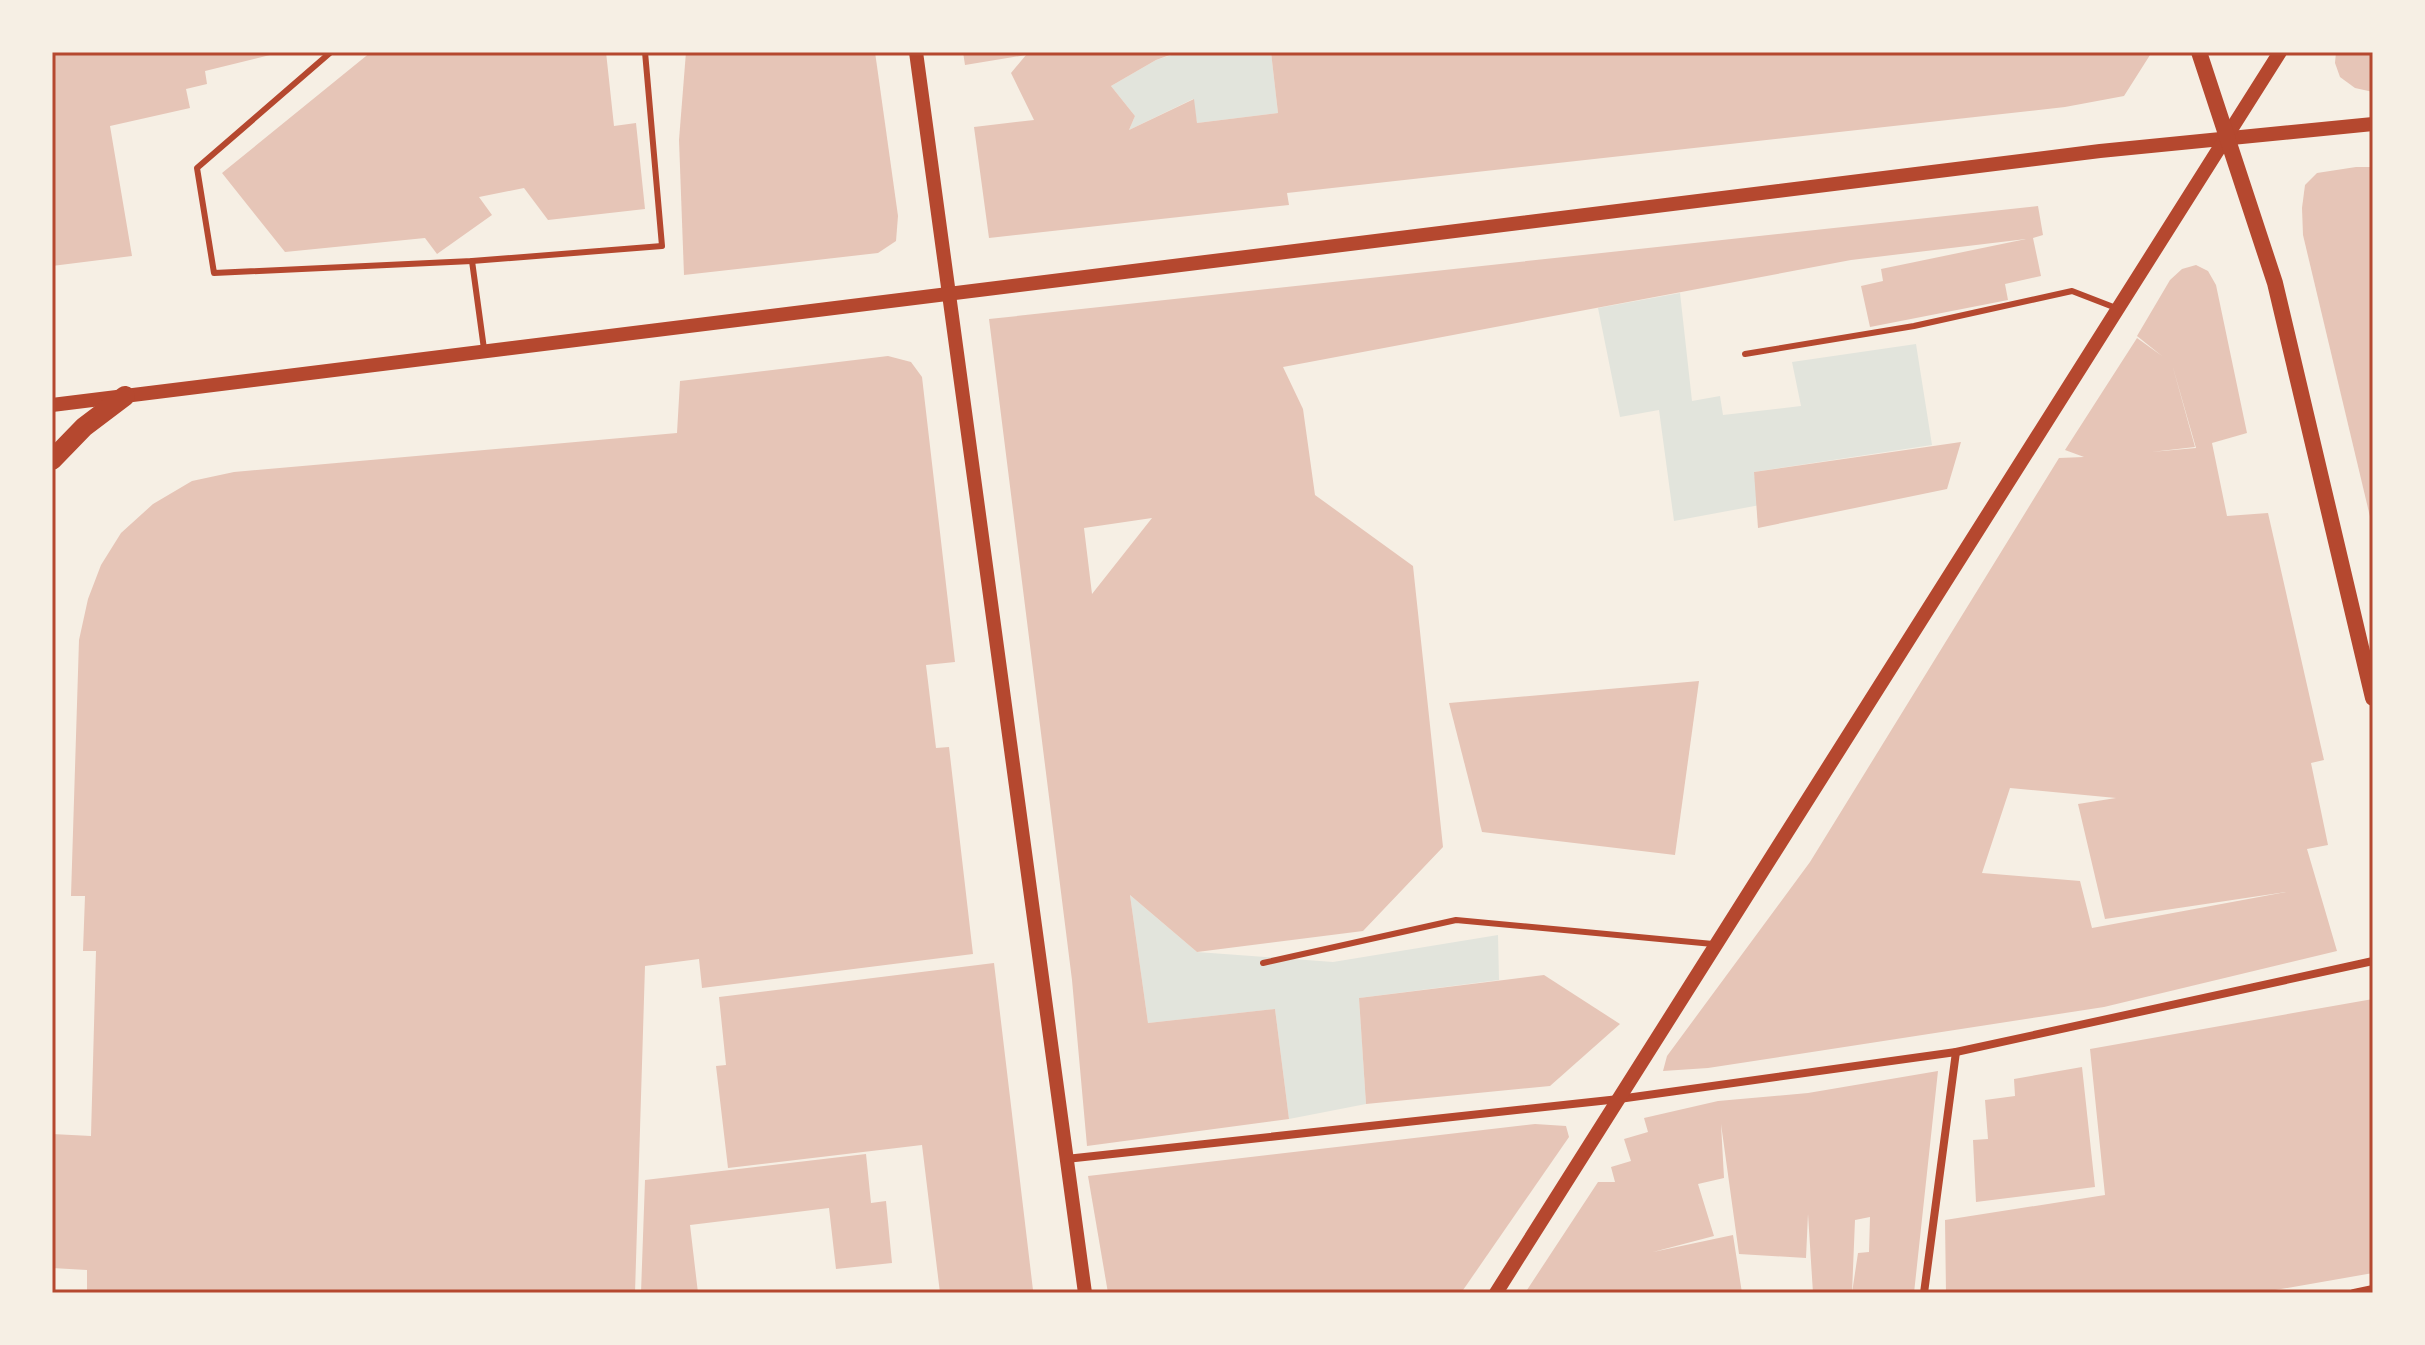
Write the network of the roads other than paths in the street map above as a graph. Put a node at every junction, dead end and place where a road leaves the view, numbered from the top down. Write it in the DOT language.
graph roads {
  1 [pos="331,52"];
  2 [pos="645,52"];
  3 [pos="916,52"];
  4 [pos="2199,52"];
  5 [pos="2280,52"];
  6 [pos="2373,124"];
  7 [pos="2226,136"];
  8 [pos="472,261"];
  9 [pos="947,295"];
  10 [pos="2118,308"];
  11 [pos="484,350"];
  12 [pos="1745,354"];
  13 [pos="125,396"];
  14 [pos="52,405"];
  15 [pos="52,460"];
  16 [pos="2373,698"];
  17 [pos="1716,944"];
  18 [pos="2373,961"];
  19 [pos="1263,963"];
  20 [pos="1956,1052"];
  21 [pos="1619,1099"];
  22 [pos="1066,1159"];
  23 [pos="2373,1289"];
  24 [pos="1085,1293"];
  25 [pos="1496,1293"];
  26 [pos="1924,1293"];
  27 [pos="2354,1293"];
  1 -- 8 [label="lane"];
  2 -- 8 [label="lane"];
  3 -- 9 [label="street"];
  4 -- 7 [label="main road"];
  5 -- 7 [label="street"];
  6 -- 7 [label="street"];
  7 -- 9 [label="street"];
  7 -- 10 [label="street"];
  7 -- 16 [label="main road"];
  8 -- 11 [label="lane"];
  9 -- 11 [label="street"];
  9 -- 22 [label="street"];
  10 -- 12 [label="lane"];
  10 -- 17 [label="street"];
  11 -- 13 [label="street"];
  13 -- 14 [label="street"];
  13 -- 15 [label="main road"];
  17 -- 19 [label="lane"];
  17 -- 21 [label="street"];
  18 -- 20 [label="street"];
  20 -- 21 [label="street"];
  20 -- 26 [label="street"];
  21 -- 22 [label="street"];
  21 -- 25 [label="street"];
  22 -- 24 [label="street"];
  23 -- 27 [label="street"];
}
